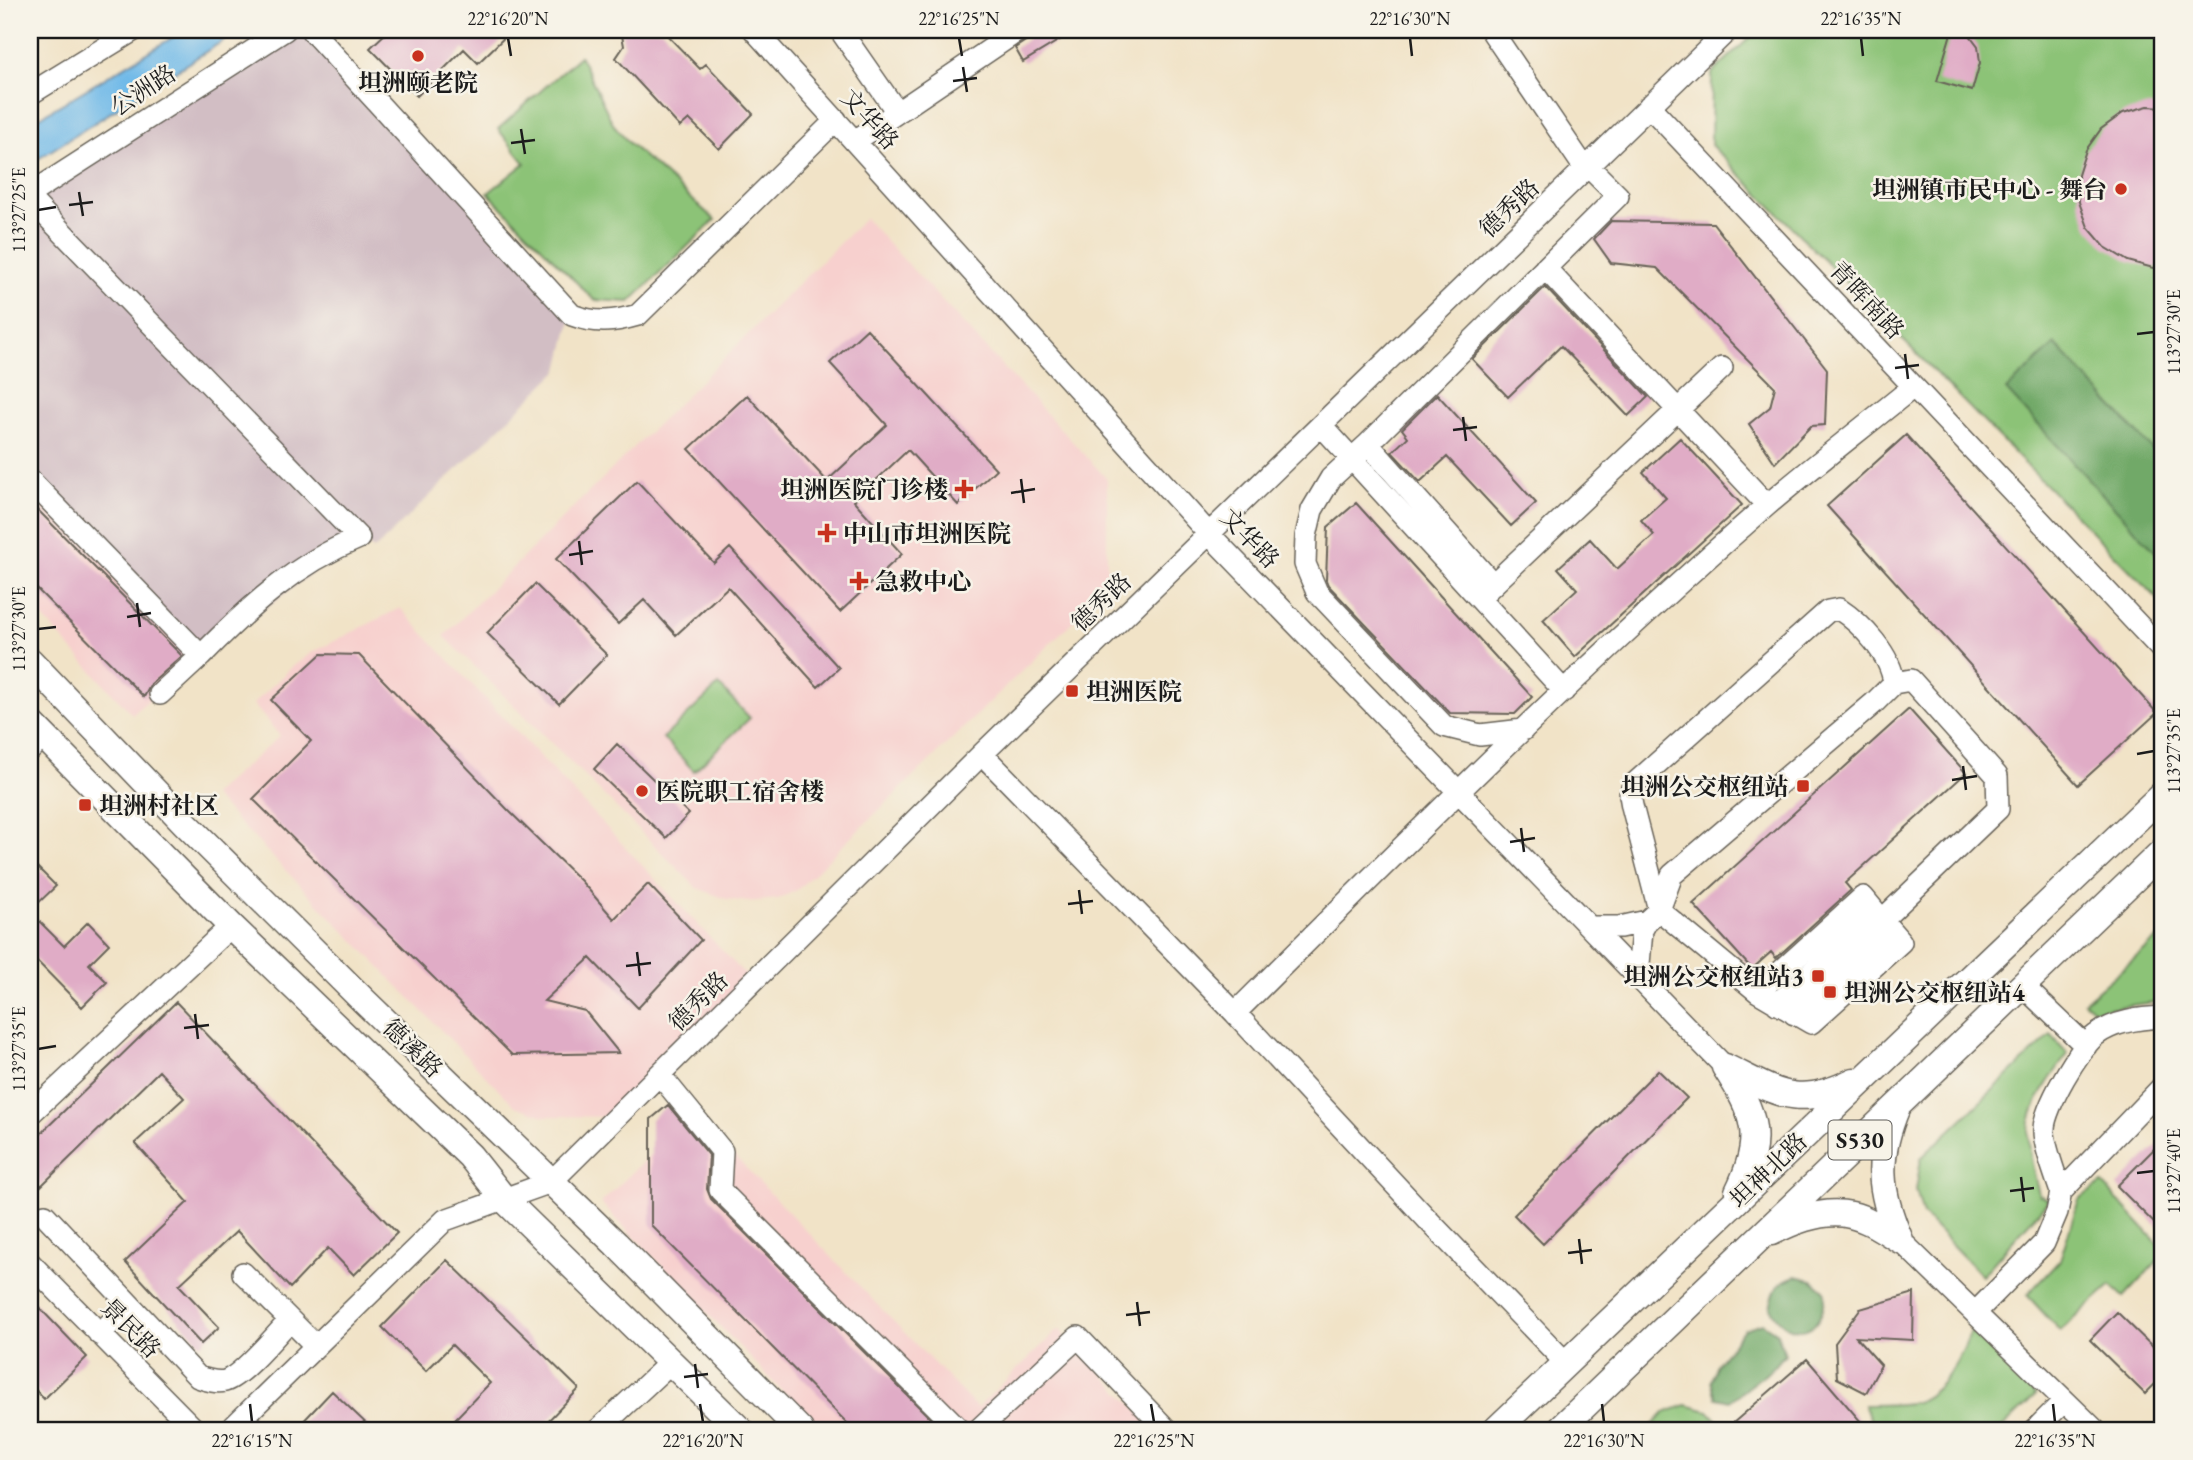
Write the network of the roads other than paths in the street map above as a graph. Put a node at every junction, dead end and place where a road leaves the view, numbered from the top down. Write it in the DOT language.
graph roads {
  1 [pos="135,30"];
  2 [pos="285,30"];
  3 [pos="311,30"];
  4 [pos="754,30"];
  5 [pos="840,30"];
  6 [pos="1019,30"];
  7 [pos="1491,30"];
  8 [pos="1728,30"];
  9 [pos="30,94"];
  10 [pos="1648,106"];
  11 [pos="897,112"];
  12 [pos="836,120"];
  13 [pos="855,141"];
  14 [pos="1587,168"];
  15 [pos="30,197"];
  16 [pos="1545,268"];
  17 [pos="1722,368"];
  18 [pos="1913,387"];
  19 [pos="1678,410"];
  20 [pos="1321,425"];
  21 [pos="1360,452"];
  22 [pos="30,480"];
  23 [pos="1767,505"];
  24 [pos="1209,534"];
  25 [pos="1486,591"];
  26 [pos="2163,651"];
  27 [pos="201,656"];
  28 [pos="30,661"];
  29 [pos="1894,683"];
  30 [pos="1564,691"];
  31 [pos="160,694"];
  32 [pos="1523,730"];
  33 [pos="34,736"];
  34 [pos="982,754"];
  35 [pos="1458,791"];
  36 [pos="2163,794"];
  37 [pos="2161,856"];
  38 [pos="1653,916"];
  39 [pos="1882,921"];
  40 [pos="231,926"];
  41 [pos="1590,928"];
  42 [pos="1641,981"];
  43 [pos="2022,985"];
  44 [pos="1758,992"];
  45 [pos="1785,1009"];
  46 [pos="1235,1013"];
  47 [pos="2163,1017"];
  48 [pos="2086,1046"];
  49 [pos="1725,1067"];
  50 [pos="1868,1074"];
  51 [pos="660,1076"];
  52 [pos="2163,1086"];
  53 [pos="1899,1102"];
  54 [pos="30,1114"];
  55 [pos="551,1182"];
  56 [pos="2061,1192"];
  57 [pos="504,1199"];
  58 [pos="1733,1203"];
  59 [pos="45,1215"];
  60 [pos="1900,1240"];
  61 [pos="1755,1241"];
  62 [pos="30,1263"];
  63 [pos="243,1273"];
  64 [pos="130,1305"];
  65 [pos="1975,1313"];
  66 [pos="290,1320"];
  67 [pos="99,1334"];
  68 [pos="316,1346"];
  69 [pos="670,1363"];
  70 [pos="1566,1363"];
  71 [pos="2064,1401"];
  72 [pos="194,1430"];
  73 [pos="230,1430"];
  74 [pos="598,1430"];
  75 [pos="740,1430"];
  76 [pos="800,1430"];
  77 [pos="960,1430"];
  78 [pos="978,1430"];
  79 [pos="1167,1430"];
  80 [pos="1496,1430"];
  81 [pos="1559,1430"];
  82 [pos="2035,1430"];
  83 [pos="2095,1430"];
  1 -- 9 [label="street"];
  2 -- 15 [label="street, 公洲路"];
  3 -- 12 [label="street"];
  4 -- 12 [label="street, 文华路"];
  5 -- 11 [label="street"];
  6 -- 11 [label="street"];
  7 -- 14 [label="street"];
  8 -- 10 [label="street, 德秀路"];
  10 -- 14 [label="street, 德秀路"];
  10 -- 18 [label="street, 青晖南路"];
  11 -- 13 [label="street"];
  12 -- 13 [label="street, 文华路"];
  13 -- 24 [label="street, 文华路"];
  14 -- 16 [label="street"];
  14 -- 20 [label="street, 德秀路"];
  15 -- 27 [label="street"];
  16 -- 19 [label="street"];
  16 -- 21 [label="street"];
  17 -- 19 [label="street"];
  18 -- 23 [label="street"];
  18 -- 26 [label="street, 青晖南路"];
  19 -- 23 [label="street"];
  19 -- 25 [label="street"];
  20 -- 21 [label="street"];
  20 -- 24 [label="street, 德秀路"];
  21 -- 25 [label="street"];
  21 -- 32 [label="street"];
  22 -- 27 [label="street"];
  23 -- 30 [label="street"];
  24 -- 34 [label="street, 德秀路"];
  24 -- 35 [label="street, 文华路"];
  25 -- 30 [label="street"];
  27 -- 31 [label="street"];
  28 -- 55 [label="main road, 德溪路"];
  29 -- 38 [label="street"];
  29 -- 38 [label="street"];
  29 -- 39 [label="street"];
  30 -- 32 [label="street"];
  32 -- 35 [label="street"];
  33 -- 40 [label="main road, 德溪路"];
  34 -- 46 [label="street"];
  34 -- 51 [label="street, 德秀路"];
  35 -- 41 [label="street, 文华路"];
  35 -- 46 [label="street"];
  36 -- 50 [label="main road, 坦神北路 / S530"];
  37 -- 43 [label="main road, 坦神北路 / S530"];
  38 -- 41 [label="street"];
  38 -- 42 [label="street"];
  38 -- 44 [label="street"];
  39 -- 44 [label="street"];
  39 -- 45 [label="street"];
  39 -- 45 [label="street"];
  40 -- 54 [label="street"];
  40 -- 57 [label="main road, 德溪路"];
  41 -- 42 [label="street, 文华路"];
  42 -- 49 [label="street, 文华路"];
  43 -- 48 [label="street"];
  43 -- 53 [label="main road, 坦神北路 / S530"];
  44 -- 45 [label="street"];
  46 -- 70 [label="street"];
  47 -- 48 [label="street"];
  48 -- 56 [label="street"];
  49 -- 50 [label="main road"];
  49 -- 58 [label="main road"];
  50 -- 58 [label="main road, 坦神北路 / S530"];
  51 -- 55 [label="street, 德秀路"];
  51 -- 77 [label="street"];
  52 -- 56 [label="street"];
  53 -- 60 [label="main road"];
  53 -- 61 [label="main road, 坦神北路 / S530"];
  55 -- 57 [label="street, 德秀路"];
  55 -- 76 [label="main road, 德溪路"];
  56 -- 65 [label="street"];
  57 -- 68 [label="street, 德秀路"];
  57 -- 69 [label="main road, 德溪路"];
  58 -- 70 [label="main road, 坦神北路 / S530"];
  59 -- 64 [label="street"];
  60 -- 61 [label="main road"];
  60 -- 65 [label="street"];
  61 -- 81 [label="main road, 坦神北路 / S530"];
  62 -- 67 [label="street, 景民路"];
  63 -- 66 [label="street"];
  64 -- 66 [label="street"];
  64 -- 67 [label="street"];
  65 -- 71 [label="street"];
  66 -- 68 [label="street"];
  67 -- 72 [label="street, 景民路"];
  68 -- 73 [label="street, 德秀路"];
  69 -- 74 [label="street"];
  69 -- 75 [label="main road, 德溪路"];
  70 -- 80 [label="main road, 坦神北路 / S530"];
  71 -- 82 [label="street"];
  71 -- 83 [label="street"];
  78 -- 79 [label="street"];
}
